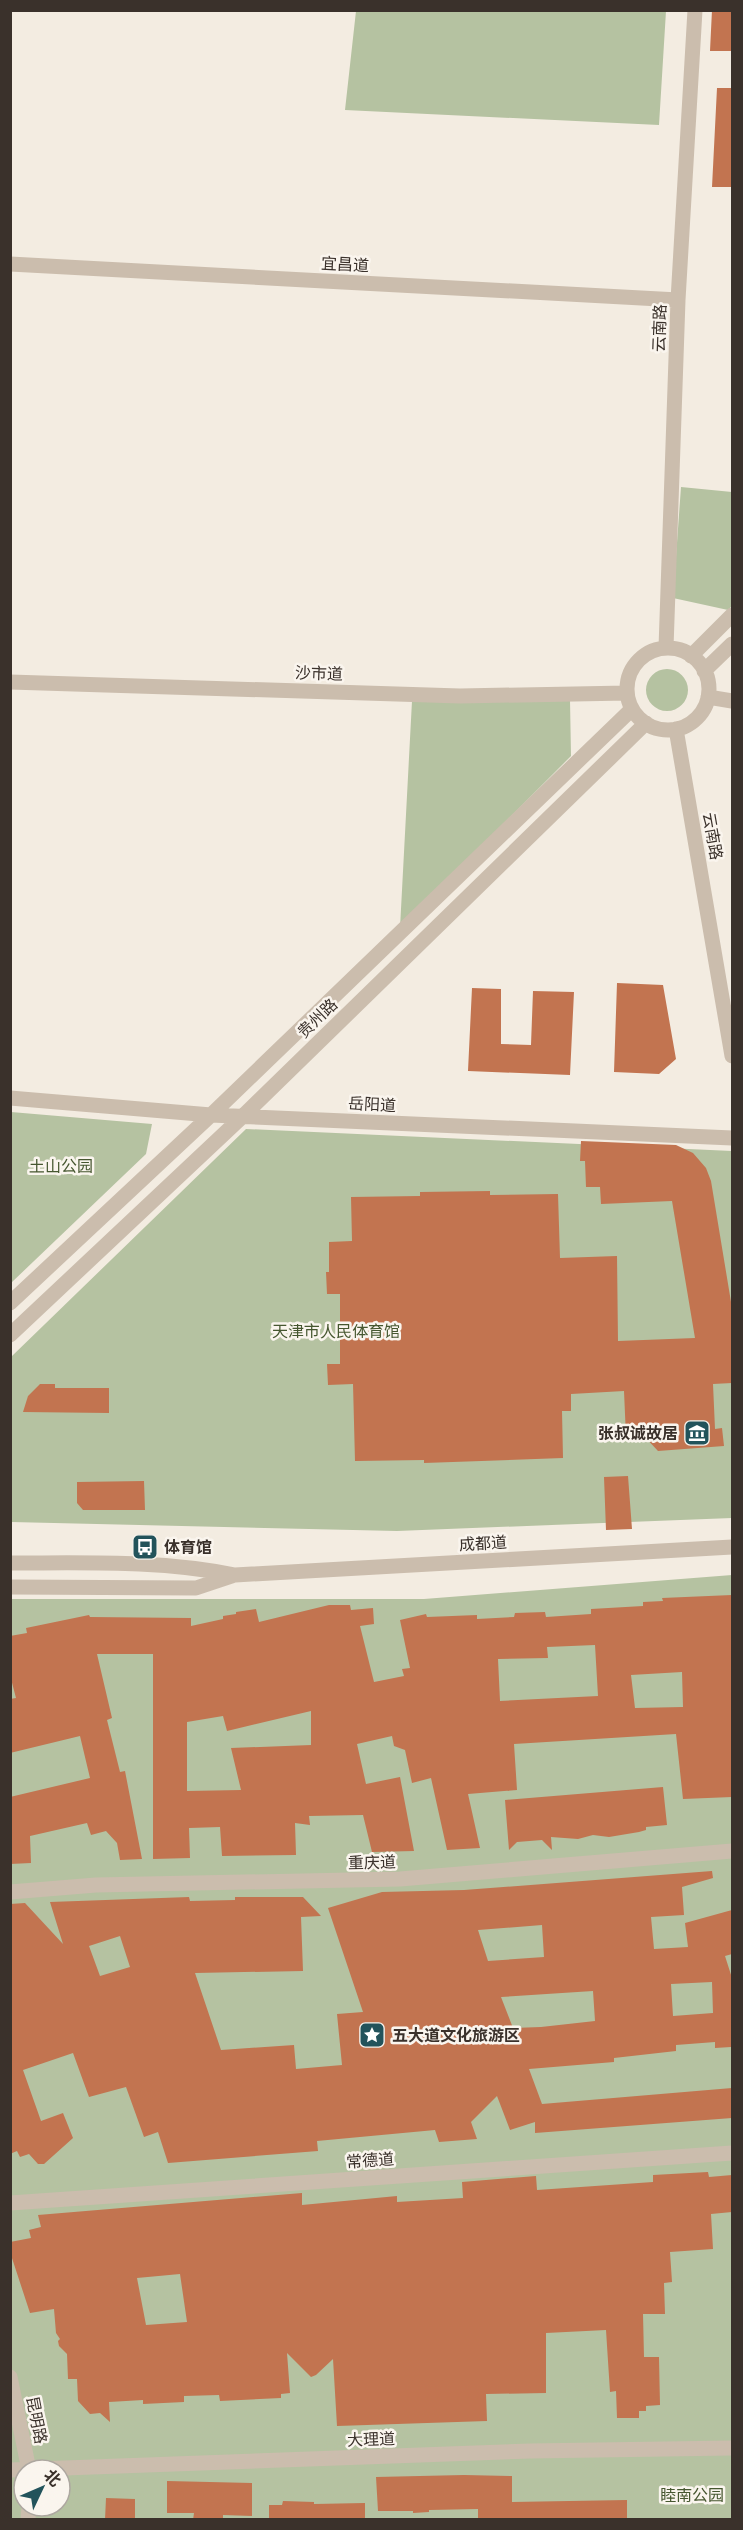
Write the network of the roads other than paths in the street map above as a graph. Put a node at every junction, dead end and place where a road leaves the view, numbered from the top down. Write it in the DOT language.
graph roads {
  1 [pos="695,10"];
  2 [pos="10,264"];
  3 [pos="678,300"];
  4 [pos="732,615"];
  5 [pos="732,644"];
  6 [pos="666,648"];
  7 [pos="691,656"];
  8 [pos="704,670"];
  9 [pos="10,682"];
  10 [pos="627,693"];
  11 [pos="708,697"];
  12 [pos="732,701"];
  13 [pos="632,709"];
  14 [pos="646,723"];
  15 [pos="676,729"];
  16 [pos="732,1056"];
  17 [pos="10,1098"];
  18 [pos="211,1115"];
  19 [pos="243,1116"];
  20 [pos="732,1138"];
  21 [pos="10,1303"];
  22 [pos="10,1335"];
  23 [pos="732,1547"];
  24 [pos="10,1563"];
  25 [pos="235,1575"];
  26 [pos="10,1587"];
  27 [pos="732,1851"];
  28 [pos="10,1892"];
  29 [pos="732,2153"];
  30 [pos="10,2203"];
  31 [pos="10,2378"];
  32 [pos="732,2448"];
  33 [pos="27,2458"];
  34 [pos="72,2468"];
  1 -- 3 [label="street, 云南路"];
  2 -- 3 [label="street, 宜昌道"];
  3 -- 6 [label="street, 云南路"];
  4 -- 7 [label="street"];
  5 -- 8 [label="street"];
  6 -- 7 [label="street"];
  6 -- 10 [label="street"];
  7 -- 8 [label="street"];
  8 -- 11 [label="street"];
  9 -- 10 [label="street, 沙市道"];
  10 -- 13 [label="street"];
  11 -- 12 [label="street"];
  11 -- 15 [label="street"];
  13 -- 14 [label="street"];
  13 -- 18 [label="street, 贵州路"];
  14 -- 15 [label="street"];
  14 -- 19 [label="street, 贵州路"];
  15 -- 16 [label="street, 云南路"];
  17 -- 18 [label="street, 岳阳道"];
  18 -- 19 [label="street, 岳阳道"];
  18 -- 21 [label="street, 贵州路"];
  19 -- 20 [label="street, 岳阳道"];
  19 -- 22 [label="street, 贵州路"];
  23 -- 25 [label="street, 成都道"];
  24 -- 25 [label="street, 成都道"];
  25 -- 26 [label="street, 成都道"];
  27 -- 28 [label="street, 重庆道"];
  29 -- 30 [label="street, 常德道"];
  31 -- 33 [label="street, 昆明路"];
  32 -- 34 [label="street, 大理道"];
}
